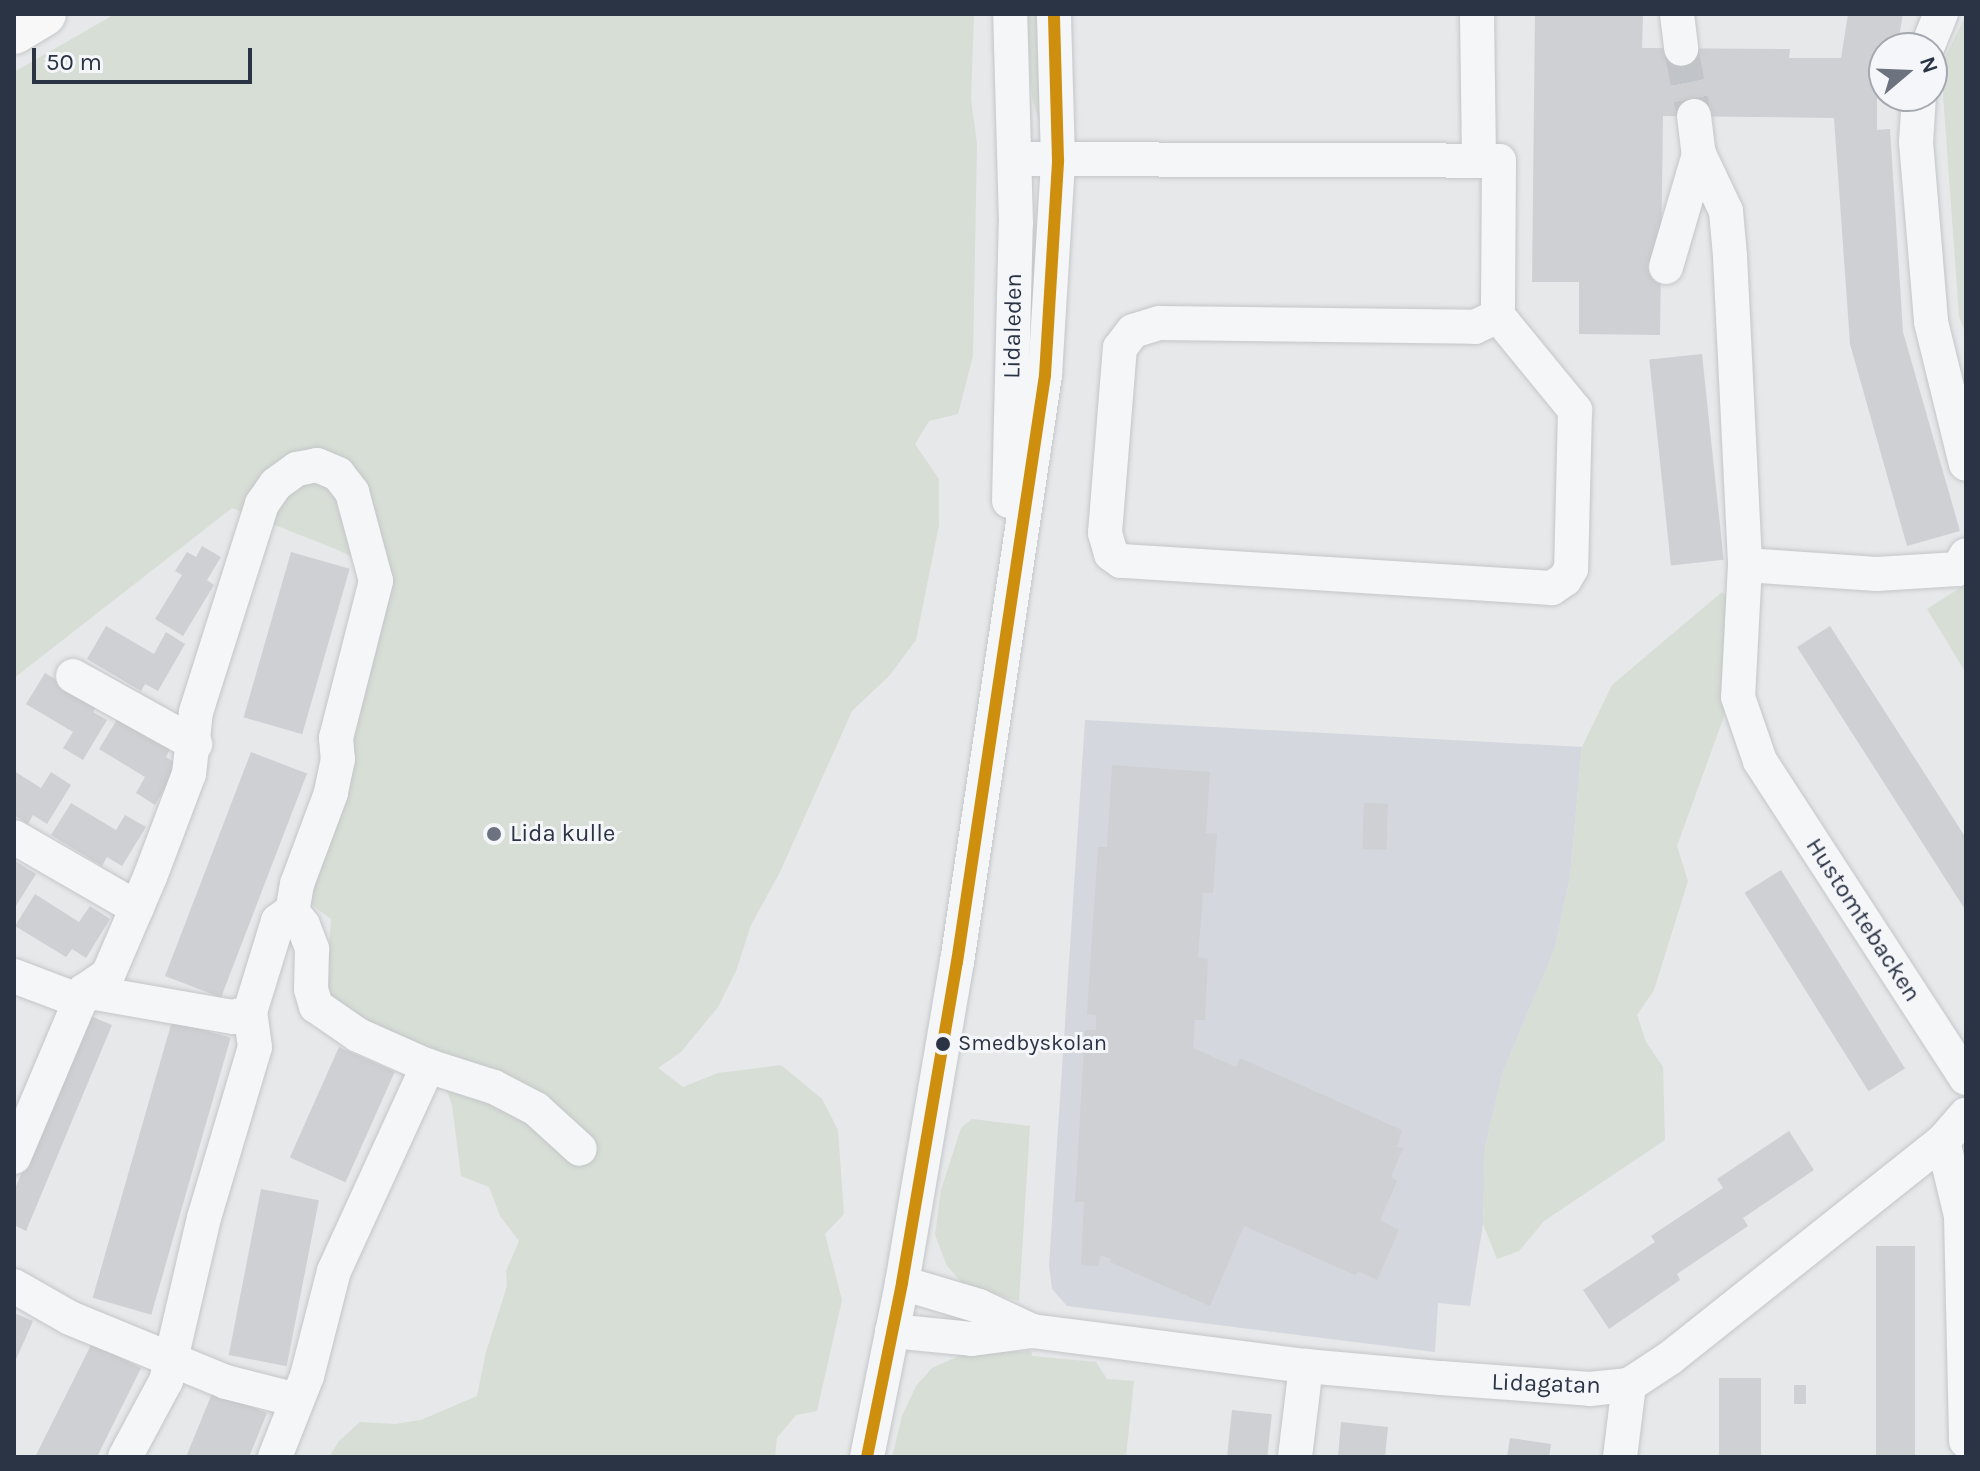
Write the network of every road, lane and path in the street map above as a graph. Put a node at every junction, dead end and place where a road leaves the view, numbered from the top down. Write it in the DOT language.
graph roads {
  1 [pos="44,14"];
  2 [pos="1010,14"];
  3 [pos="1054,14"];
  4 [pos="1477,14"];
  5 [pos="1677,14"];
  6 [pos="14,32"];
  7 [pos="1681,49"];
  8 [pos="1918,112"];
  9 [pos="1694,116"];
  10 [pos="1699,154"];
  11 [pos="1015,159"];
  12 [pos="1058,160"];
  13 [pos="1479,161"];
  14 [pos="1666,267"];
  15 [pos="1498,316"];
  16 [pos="1966,464"];
  17 [pos="1966,555"];
  18 [pos="1745,565"];
  19 [pos="1005,637"];
  20 [pos="73,676"];
  21 [pos="195,744"];
  22 [pos="14,837"];
  23 [pos="137,908"];
  24 [pos="292,911"];
  25 [pos="14,976"];
  26 [pos="82,996"];
  27 [pos="250,1012"];
  28 [pos="428,1066"];
  29 [pos="1966,1078"];
  30 [pos="1966,1115"];
  31 [pos="1943,1141"];
  32 [pos="580,1149"];
  33 [pos="14,1157"];
  34 [pos="902,1283"];
  35 [pos="14,1286"];
  36 [pos="892,1331"];
  37 [pos="1032,1331"];
  38 [pos="171,1358"];
  39 [pos="1306,1366"];
  40 [pos="1629,1385"];
  41 [pos="297,1400"];
  42 [pos="1966,1441"];
  43 [pos="125,1457"];
  44 [pos="275,1457"];
  45 [pos="867,1457"];
  46 [pos="1295,1457"];
  47 [pos="1620,1457"];
  1 -- 6 [label="highway"];
  2 -- 11 [label="street, Lidaleden"];
  3 -- 12 [label="street, Lidaleden"];
  4 -- 13 [label="street"];
  5 -- 7 [label="street"];
  8 -- 16 [label="street"];
  9 -- 10 [label="street"];
  10 -- 14 [label="street"];
  10 -- 18 [label="street, Hustomtebacken"];
  11 -- 12 [label="street"];
  11 -- 19 [label="street, Lidaleden"];
  12 -- 13 [label="street"];
  12 -- 19 [label="street, Lidaleden"];
  13 -- 15 [label="street"];
  15 -- 15 [label="street"];
  17 -- 18 [label="street"];
  18 -- 29 [label="street, Hustomtebacken"];
  19 -- 34 [label="street, Lidaleden"];
  20 -- 21 [label="street"];
  21 -- 23 [label="street"];
  21 -- 24 [label="street"];
  22 -- 23 [label="street"];
  23 -- 26 [label="street"];
  24 -- 27 [label="street"];
  24 -- 28 [label="street"];
  25 -- 26 [label="street"];
  26 -- 27 [label="street"];
  26 -- 33 [label="street"];
  27 -- 38 [label="street"];
  28 -- 32 [label="street"];
  28 -- 41 [label="street"];
  30 -- 31 [label="street, Lidagatan"];
  31 -- 40 [label="street, Lidagatan"];
  31 -- 42 [label="street"];
  34 -- 36 [label="street, Lidaleden"];
  34 -- 37 [label="street, Lidagatan"];
  35 -- 38 [label="street"];
  36 -- 37 [label="street, Lidagatan"];
  36 -- 45 [label="street, Lidaleden"];
  37 -- 39 [label="street, Lidagatan"];
  38 -- 41 [label="street"];
  38 -- 43 [label="street"];
  39 -- 40 [label="street, Lidagatan"];
  39 -- 46 [label="street"];
  40 -- 47 [label="street"];
  41 -- 44 [label="street"];
}
